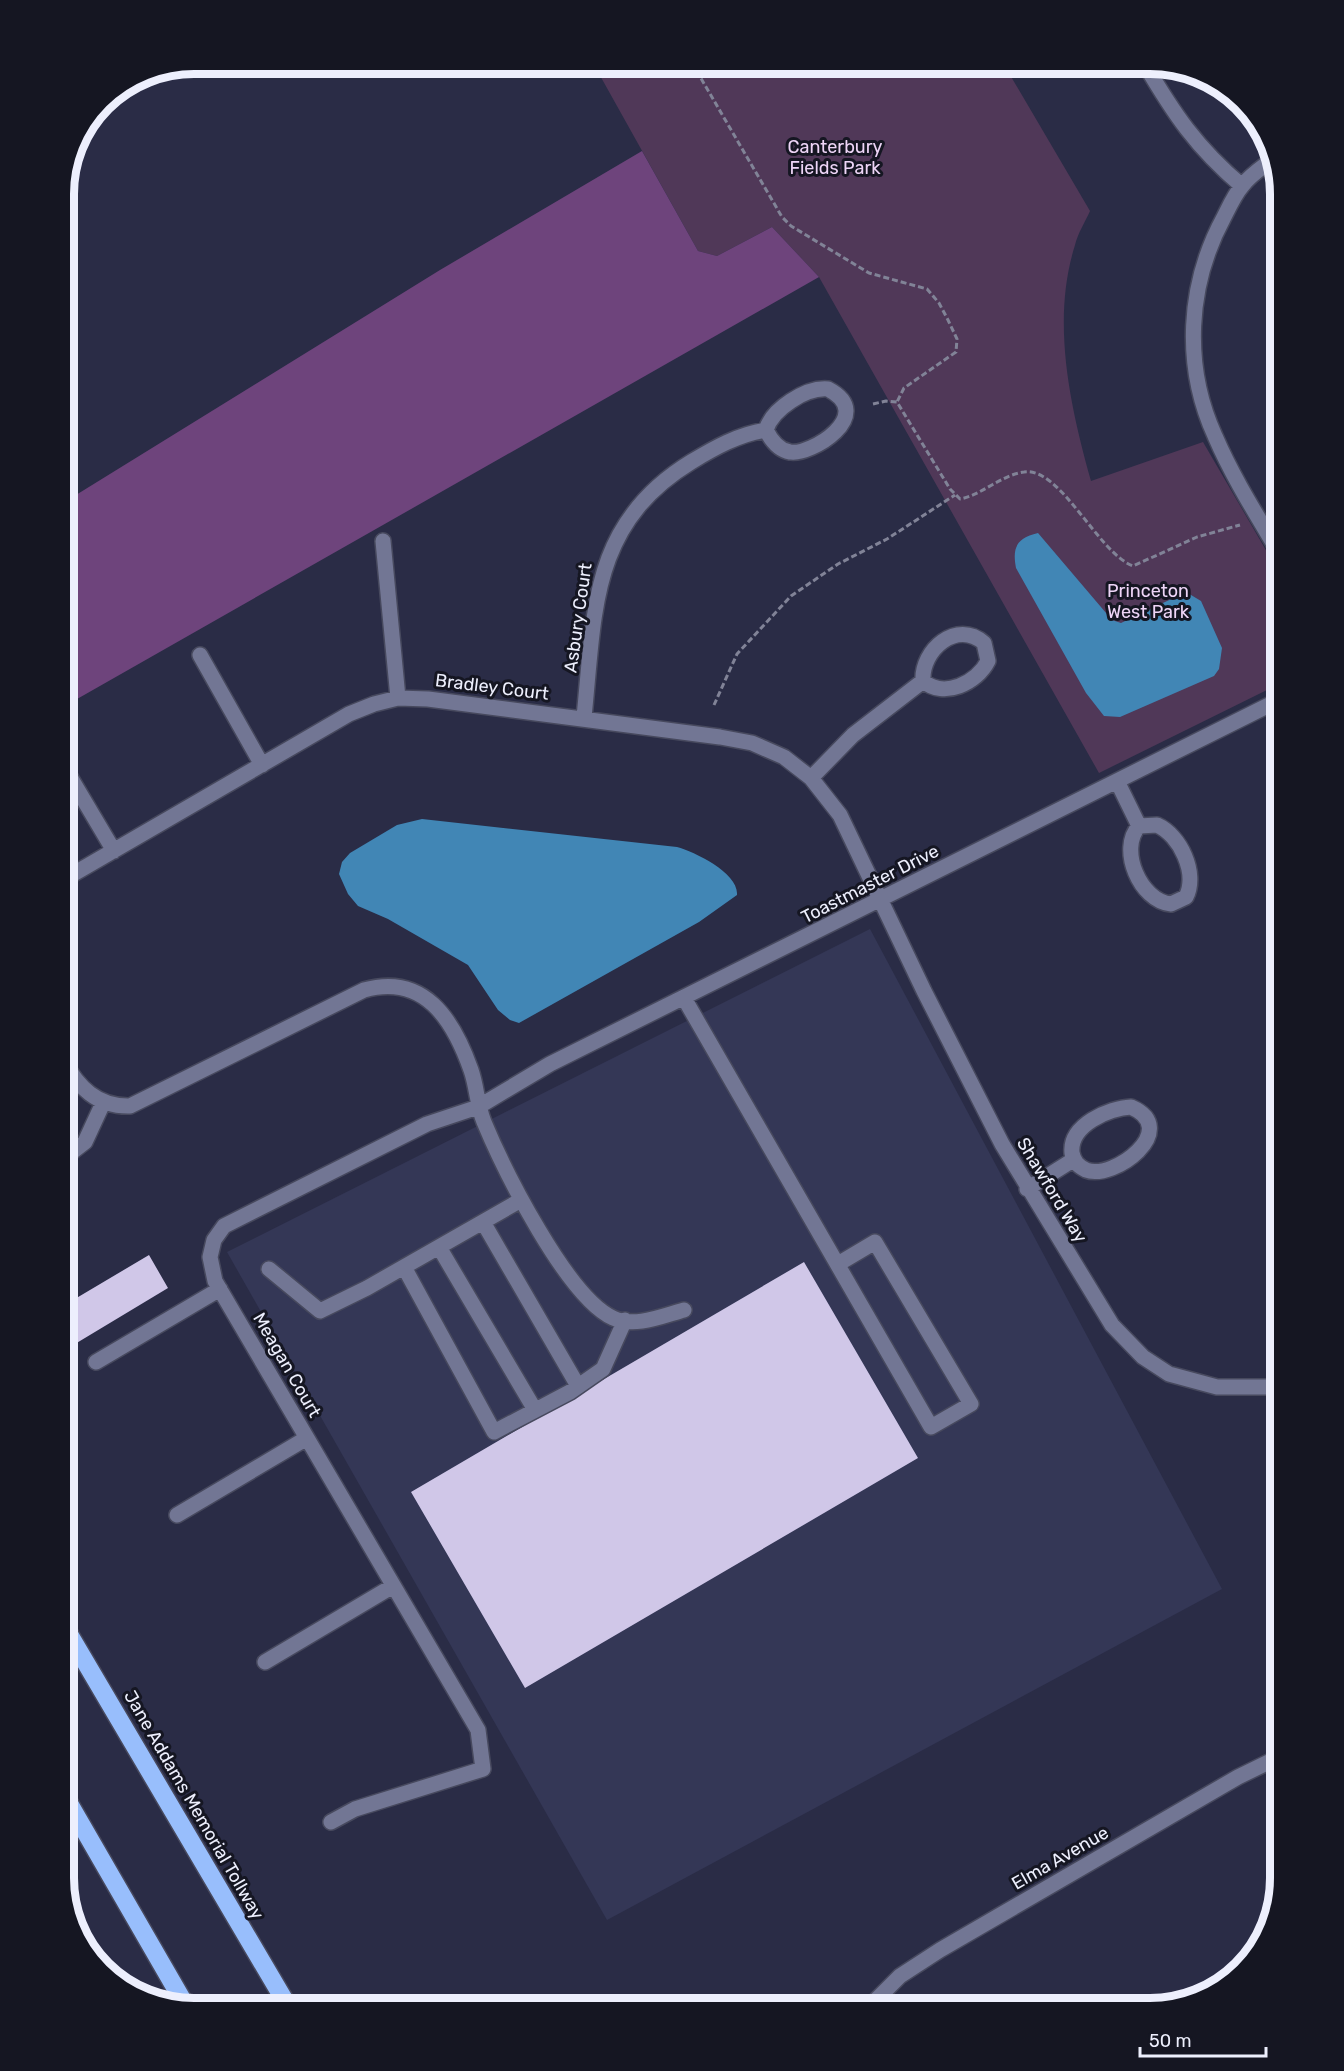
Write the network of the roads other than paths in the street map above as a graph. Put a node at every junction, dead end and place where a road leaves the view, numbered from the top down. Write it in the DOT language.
graph roads {
  1 [pos="1151,74"];
  2 [pos="1267,165"];
  3 [pos="1242,186"];
  4 [pos="766,430"];
  5 [pos="1270,536"];
  6 [pos="383,541"];
  7 [pos="200,655"];
  8 [pos="923,681"];
  9 [pos="398,698"];
  10 [pos="1270,704"];
  11 [pos="585,717"];
  12 [pos="262,765"];
  13 [pos="811,778"];
  14 [pos="1117,781"];
  15 [pos="74,784"];
  16 [pos="1140,826"];
  17 [pos="114,851"];
  18 [pos="74,873"];
  19 [pos="880,900"];
  20 [pos="684,998"];
  21 [pos="74,1077"];
  22 [pos="103,1103"];
  23 [pos="478,1107"];
  24 [pos="74,1150"];
  25 [pos="1073,1161"];
  26 [pos="1027,1189"];
  27 [pos="521,1200"];
  28 [pos="483,1222"];
  29 [pos="439,1247"];
  30 [pos="838,1264"];
  31 [pos="404,1267"];
  32 [pos="269,1269"];
  33 [pos="220,1289"];
  34 [pos="684,1310"];
  35 [pos="625,1320"];
  36 [pos="96,1362"];
  37 [pos="578,1386"];
  38 [pos="1270,1386"];
  39 [pos="535,1410"];
  40 [pos="307,1438"];
  41 [pos="177,1515"];
  42 [pos="393,1586"];
  43 [pos="74,1643"];
  44 [pos="265,1662"];
  45 [pos="1270,1761"];
  46 [pos="74,1812"];
  47 [pos="331,1822"];
  48 [pos="180,1996"];
  49 [pos="283,1997"];
  50 [pos="878,1998"];
  1 -- 3 [label="street"];
  2 -- 3 [label="street"];
  3 -- 5 [label="street"];
  4 -- 4 [label="street"];
  4 -- 11 [label="street, Asbury Court"];
  6 -- 9 [label="street"];
  7 -- 12 [label="street"];
  8 -- 8 [label="street"];
  8 -- 13 [label="street"];
  9 -- 11 [label="street, Bradley Court"];
  9 -- 12 [label="street, Bradley Court"];
  10 -- 14 [label="street, Toastmaster Drive"];
  11 -- 13 [label="street, Bradley Court"];
  12 -- 17 [label="street, Bradley Court"];
  13 -- 19 [label="street, Bradley Court"];
  14 -- 16 [label="street"];
  14 -- 19 [label="street, Toastmaster Drive"];
  15 -- 17 [label="street"];
  16 -- 16 [label="street"];
  17 -- 18 [label="street, Bradley Court"];
  19 -- 20 [label="street, Toastmaster Drive"];
  19 -- 26 [label="street, Shawford Way"];
  20 -- 23 [label="street, Toastmaster Drive"];
  20 -- 30 [label="street"];
  21 -- 22 [label="street"];
  22 -- 23 [label="street"];
  22 -- 24 [label="street"];
  23 -- 27 [label="street"];
  23 -- 33 [label="street, Meagan Court"];
  25 -- 25 [label="street"];
  25 -- 26 [label="street"];
  26 -- 38 [label="street, Shawford Way"];
  27 -- 28 [label="street"];
  27 -- 35 [label="street"];
  28 -- 29 [label="street"];
  28 -- 37 [label="street"];
  29 -- 31 [label="street"];
  29 -- 39 [label="street"];
  30 -- 30 [label="street"];
  31 -- 32 [label="street"];
  31 -- 39 [label="street"];
  33 -- 36 [label="street"];
  33 -- 40 [label="street, Meagan Court"];
  34 -- 35 [label="street"];
  35 -- 37 [label="street"];
  37 -- 39 [label="street"];
  40 -- 41 [label="street"];
  40 -- 42 [label="street, Meagan Court"];
  42 -- 44 [label="street"];
  42 -- 47 [label="street, Meagan Court"];
  43 -- 49 [label="highway, Jane Addams Memorial Tollway"];
  45 -- 50 [label="street, Elma Avenue"];
  46 -- 48 [label="highway"];
}
